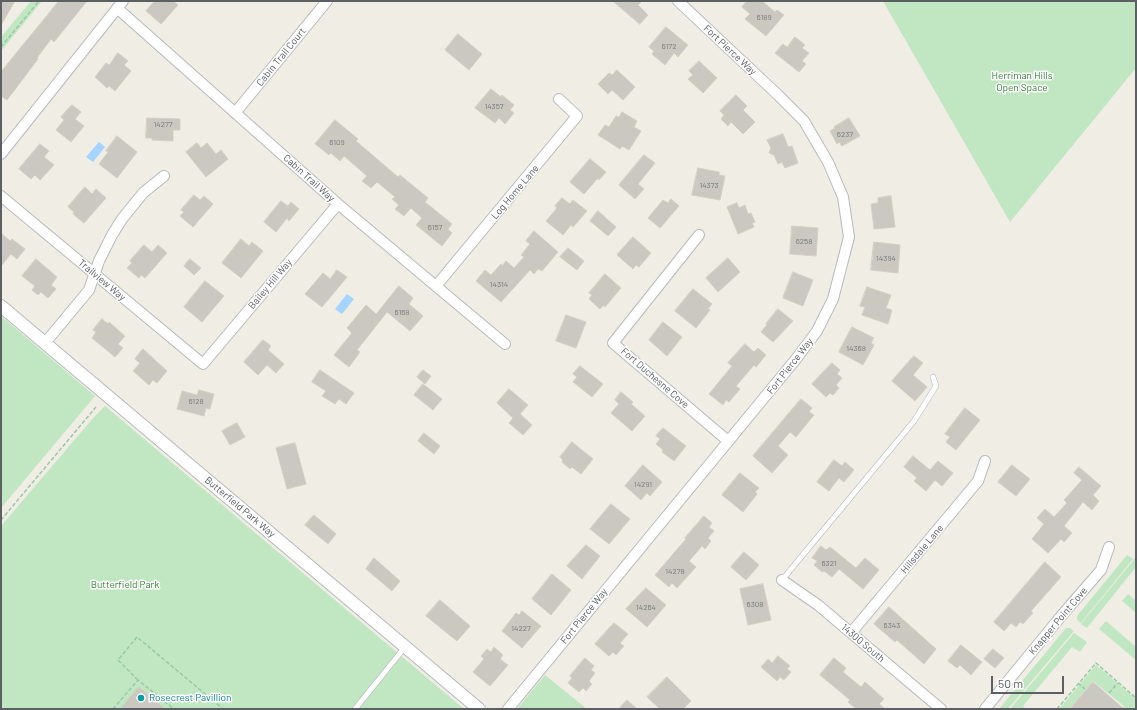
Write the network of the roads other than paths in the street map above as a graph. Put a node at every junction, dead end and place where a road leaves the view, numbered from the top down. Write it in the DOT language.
graph roads {
  1 [pos="327,1"];
  2 [pos="678,1"];
  3 [pos="120,4"];
  4 [pos="559,99"];
  5 [pos="235,113"];
  6 [pos="1,154"];
  7 [pos="164,176"];
  8 [pos="1,196"];
  9 [pos="338,204"];
  10 [pos="699,235"];
  11 [pos="95,274"];
  12 [pos="436,286"];
  13 [pos="1,306"];
  14 [pos="45,343"];
  15 [pos="505,344"];
  16 [pos="203,364"];
  17 [pos="933,377"];
  18 [pos="728,441"];
  19 [pos="986,461"];
  20 [pos="1109,547"];
  21 [pos="782,580"];
  22 [pos="851,633"];
  23 [pos="405,647"];
  24 [pos="355,709"];
  25 [pos="479,709"];
  26 [pos="508,709"];
  27 [pos="941,709"];
  28 [pos="985,709"];
  1 -- 5 [label="street, Cabin Trail Court"];
  2 -- 18 [label="street, Fort Pierce Way"];
  3 -- 5 [label="street, Cabin Trail Way"];
  3 -- 6 [label="street"];
  4 -- 12 [label="street, Log Home Lane"];
  5 -- 9 [label="street, Cabin Trail Way"];
  7 -- 11 [label="street"];
  8 -- 11 [label="street, Trailview Way"];
  9 -- 12 [label="street, Cabin Trail Way"];
  9 -- 16 [label="street, Bailey Hill Way"];
  10 -- 18 [label="street, Fort Duchesne Cove"];
  11 -- 14 [label="street"];
  11 -- 16 [label="street, Trailview Way"];
  12 -- 15 [label="street, Cabin Trail Way"];
  13 -- 14 [label="street, Butterfield Park Way"];
  14 -- 23 [label="street, Butterfield Park Way"];
  17 -- 21 [label="lane"];
  18 -- 26 [label="street, Fort Pierce Way"];
  19 -- 22 [label="street, Hillsdale Lane"];
  20 -- 28 [label="street, Knapper Point Cove"];
  21 -- 22 [label="street, 14300 South"];
  22 -- 27 [label="street, 14300 South"];
  23 -- 24 [label="lane"];
  23 -- 25 [label="street, Butterfield Park Way"];
}
